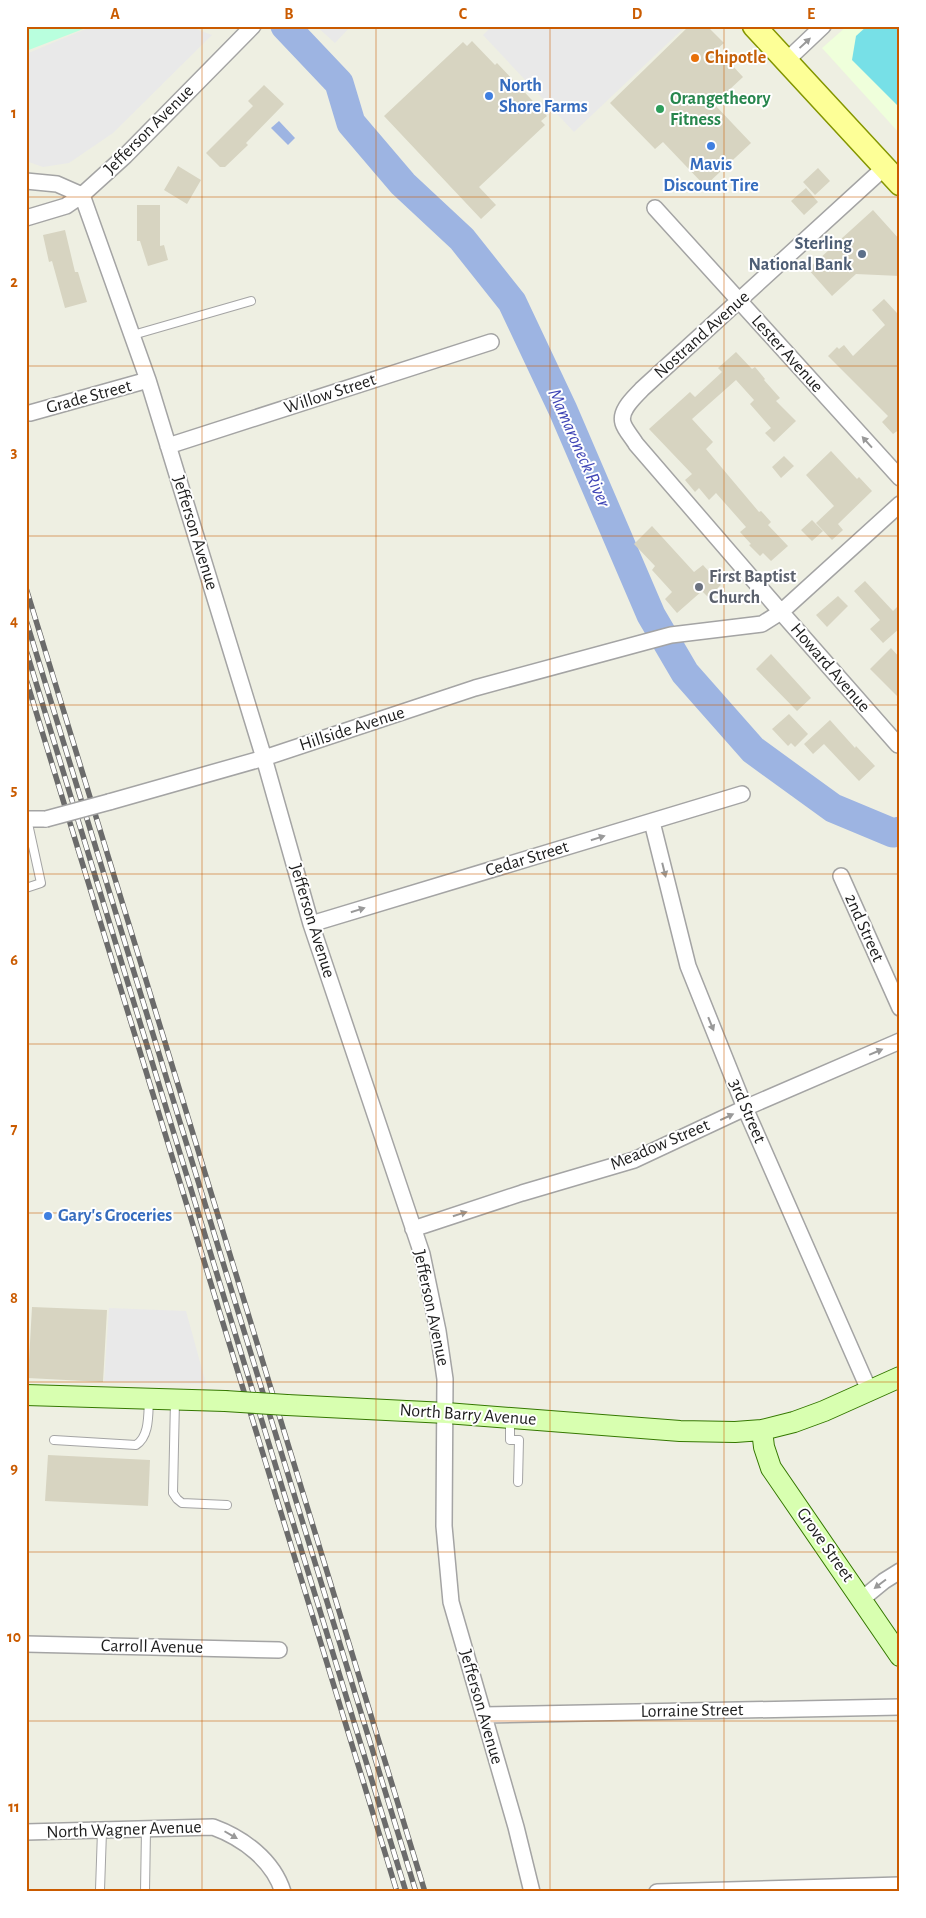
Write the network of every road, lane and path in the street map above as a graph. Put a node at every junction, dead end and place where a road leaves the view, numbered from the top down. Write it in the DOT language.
graph roads {
  1 [pos="253,26"];
  2 [pos="754,26"];
  3 [pos="823,26"];
  4 [pos="786,61"];
  5 [pos="884,168"];
  6 [pos="26,182"];
  7 [pos="900,184"];
  8 [pos="82,195"];
  9 [pos="655,208"];
  10 [pos="26,218"];
  11 [pos="251,301"];
  12 [pos="739,302"];
  13 [pos="133,335"];
  14 [pos="491,342"];
  15 [pos="148,380"];
  16 [pos="30,413"];
  17 [pos="627,429"];
  18 [pos="168,446"];
  19 [pos="900,478"];
  20 [pos="900,504"];
  21 [pos="781,612"];
  22 [pos="898,745"];
  23 [pos="264,758"];
  24 [pos="742,794"];
  25 [pos="27,819"];
  26 [pos="652,822"];
  27 [pos="841,876"];
  28 [pos="26,888"];
  29 [pos="311,924"];
  30 [pos="900,1008"];
  31 [pos="900,1041"];
  32 [pos="745,1108"];
  33 [pos="413,1229"];
  34 [pos="900,1377"];
  35 [pos="869,1390"];
  36 [pos="26,1395"];
  37 [pos="149,1399"];
  38 [pos="175,1400"];
  39 [pos="446,1413"];
  40 [pos="510,1418"];
  41 [pos="762,1430"];
  42 [pos="54,1440"];
  43 [pos="518,1482"];
  44 [pos="227,1505"];
  45 [pos="900,1571"];
  46 [pos="862,1599"];
  47 [pos="26,1644"];
  48 [pos="279,1650"];
  49 [pos="900,1656"];
  50 [pos="900,1707"];
  51 [pos="484,1715"];
  52 [pos="146,1829"];
  53 [pos="102,1831"];
  54 [pos="26,1832"];
  55 [pos="900,1885"];
  56 [pos="100,1890"];
  57 [pos="145,1892"];
  58 [pos="283,1892"];
  59 [pos="532,1892"];
  60 [pos="657,1892"];
  1 -- 8 [label="street, Jefferson Avenue"];
  2 -- 4 [label="main road"];
  4 -- 3 [label="street, one-way"];
  4 -- 5 [label="main road"];
  5 -- 7 [label="main road"];
  5 -- 12 [label="street, Nostrand Avenue"];
  6 -- 8 [label="street"];
  8 -- 10 [label="street"];
  8 -- 13 [label="street, Jefferson Avenue"];
  9 -- 12 [label="street, Lester Avenue"];
  11 -- 13 [label="lane"];
  12 -- 17 [label="street, Nostrand Avenue"];
  19 -- 12 [label="street, Lester Avenue, one-way"];
  13 -- 15 [label="street, Jefferson Avenue"];
  14 -- 18 [label="street, Willow Street"];
  15 -- 16 [label="street, Grade Street"];
  15 -- 18 [label="street, Jefferson Avenue"];
  17 -- 21 [label="street, Howard Avenue"];
  18 -- 23 [label="street, Jefferson Avenue"];
  20 -- 21 [label="street, Hillside Avenue"];
  21 -- 22 [label="street, Howard Avenue"];
  21 -- 23 [label="street, Hillside Avenue"];
  23 -- 25 [label="street, Hillside Avenue, bridge"];
  23 -- 29 [label="street, Jefferson Avenue"];
  24 -- 26 [label="street, Cedar Street"];
  25 -- 28 [label="lane"];
  29 -- 26 [label="street, Cedar Street, one-way"];
  26 -- 32 [label="street, 3rd Street, one-way"];
  27 -- 30 [label="street, 2nd Street"];
  29 -- 33 [label="street, Jefferson Avenue"];
  32 -- 31 [label="street, Meadow Street, one-way"];
  33 -- 32 [label="street, Meadow Street, one-way"];
  32 -- 35 [label="street, 3rd Street"];
  33 -- 39 [label="street, Jefferson Avenue"];
  34 -- 35 [label="street, North Barry Avenue"];
  35 -- 41 [label="street, North Barry Avenue"];
  36 -- 37 [label="street, North Barry Avenue"];
  37 -- 38 [label="street, North Barry Avenue"];
  37 -- 42 [label="lane"];
  38 -- 39 [label="street, North Barry Avenue, bridge"];
  38 -- 44 [label="lane"];
  39 -- 40 [label="street, North Barry Avenue"];
  39 -- 51 [label="street, Jefferson Avenue"];
  40 -- 41 [label="street, North Barry Avenue"];
  40 -- 43 [label="lane"];
  41 -- 46 [label="street, Grove Street"];
  45 -- 46 [label="street, one-way"];
  46 -- 49 [label="street, Grove Street"];
  47 -- 48 [label="street, Carroll Avenue"];
  50 -- 51 [label="street, Lorraine Street"];
  51 -- 59 [label="street, Jefferson Avenue"];
  52 -- 53 [label="street, North Wagner Avenue"];
  52 -- 57 [label="lane"];
  52 -- 58 [label="street, North Wagner Avenue, one-way"];
  53 -- 54 [label="street, North Wagner Avenue"];
  53 -- 56 [label="lane"];
  55 -- 60 [label="street"];
}
